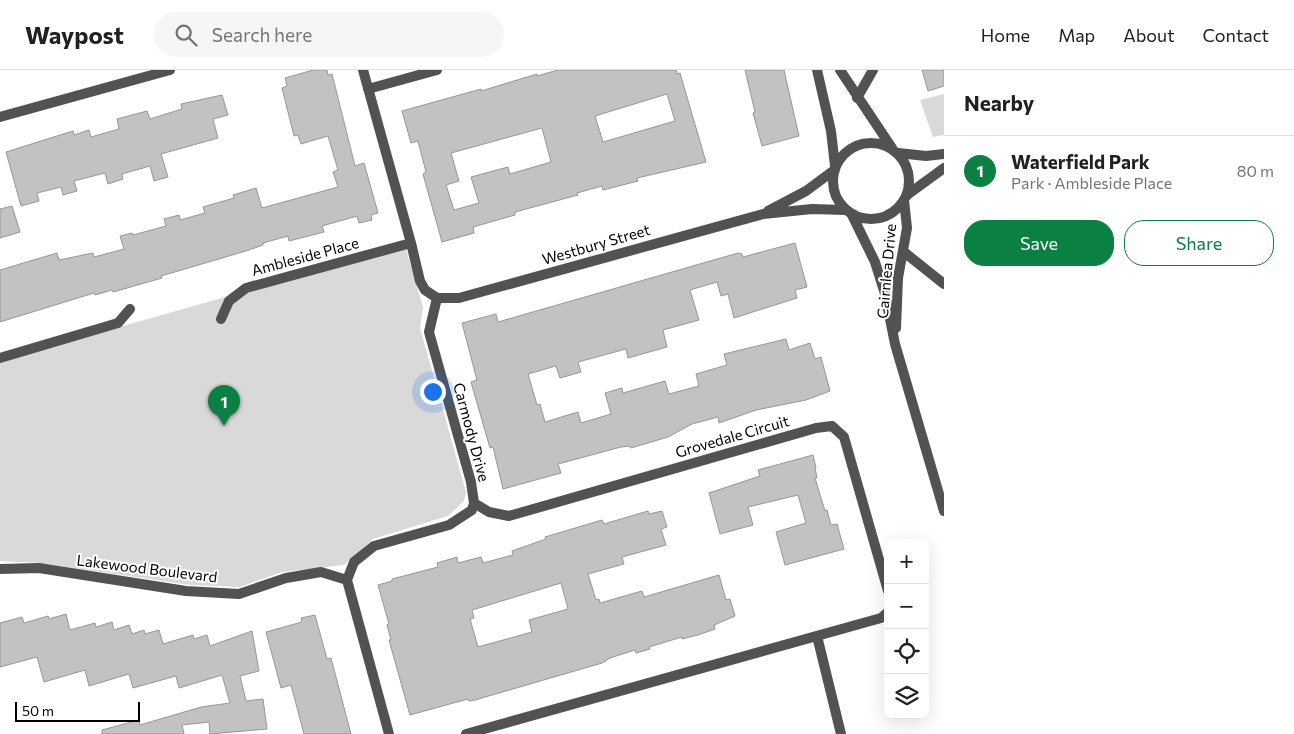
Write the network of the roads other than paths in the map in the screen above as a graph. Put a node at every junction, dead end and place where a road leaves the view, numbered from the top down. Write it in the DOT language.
graph roads {
  1 [pos="170,70"];
  2 [pos="363,70"];
  3 [pos="437,70"];
  4 [pos="817,70"];
  5 [pos="840,70"];
  6 [pos="873,70"];
  7 [pos="368,89"];
  8 [pos="857,98"];
  9 [pos="0,117"];
  10 [pos="896,152"];
  11 [pos="944,154"];
  12 [pos="944,168"];
  13 [pos="834,169"];
  14 [pos="906,197"];
  15 [pos="848,212"];
  16 [pos="762,214"];
  17 [pos="411,243"];
  18 [pos="904,252"];
  19 [pos="944,284"];
  20 [pos="437,298"];
  21 [pos="130,309"];
  22 [pos="221,319"];
  23 [pos="895,344"];
  24 [pos="0,358"];
  25 [pos="474,503"];
  26 [pos="944,511"];
  27 [pos="0,569"];
  28 [pos="347,580"];
  29 [pos="886,584"];
  30 [pos="884,615"];
  31 [pos="817,636"];
  32 [pos="389,734"];
  33 [pos="466,734"];
  34 [pos="841,734"];
  1 -- 9 [label="street"];
  2 -- 7 [label="street"];
  3 -- 7 [label="street"];
  4 -- 13 [label="street"];
  5 -- 8 [label="street"];
  6 -- 8 [label="street"];
  7 -- 17 [label="street"];
  8 -- 10 [label="street"];
  10 -- 11 [label="street"];
  10 -- 13 [label="street"];
  10 -- 14 [label="street"];
  12 -- 14 [label="street"];
  13 -- 15 [label="street"];
  13 -- 16 [label="street, Westbury Street"];
  14 -- 15 [label="street"];
  14 -- 18 [label="street, Cairnlea Drive"];
  15 -- 16 [label="street, Westbury Street"];
  15 -- 23 [label="street, Cairnlea Drive"];
  16 -- 20 [label="street, Westbury Street"];
  17 -- 20 [label="street"];
  17 -- 22 [label="street, Ambleside Place"];
  18 -- 19 [label="street"];
  18 -- 23 [label="street, Cairnlea Drive"];
  20 -- 25 [label="street, Carmody Drive"];
  21 -- 24 [label="street"];
  23 -- 26 [label="street, Cairnlea Drive"];
  25 -- 28 [label="street, Carmody Drive"];
  25 -- 29 [label="street, Grovedale Circuit"];
  27 -- 28 [label="street, Lakewood Boulevard"];
  28 -- 32 [label="street"];
  30 -- 31 [label="street"];
  31 -- 33 [label="street"];
  31 -- 34 [label="street"];
}
